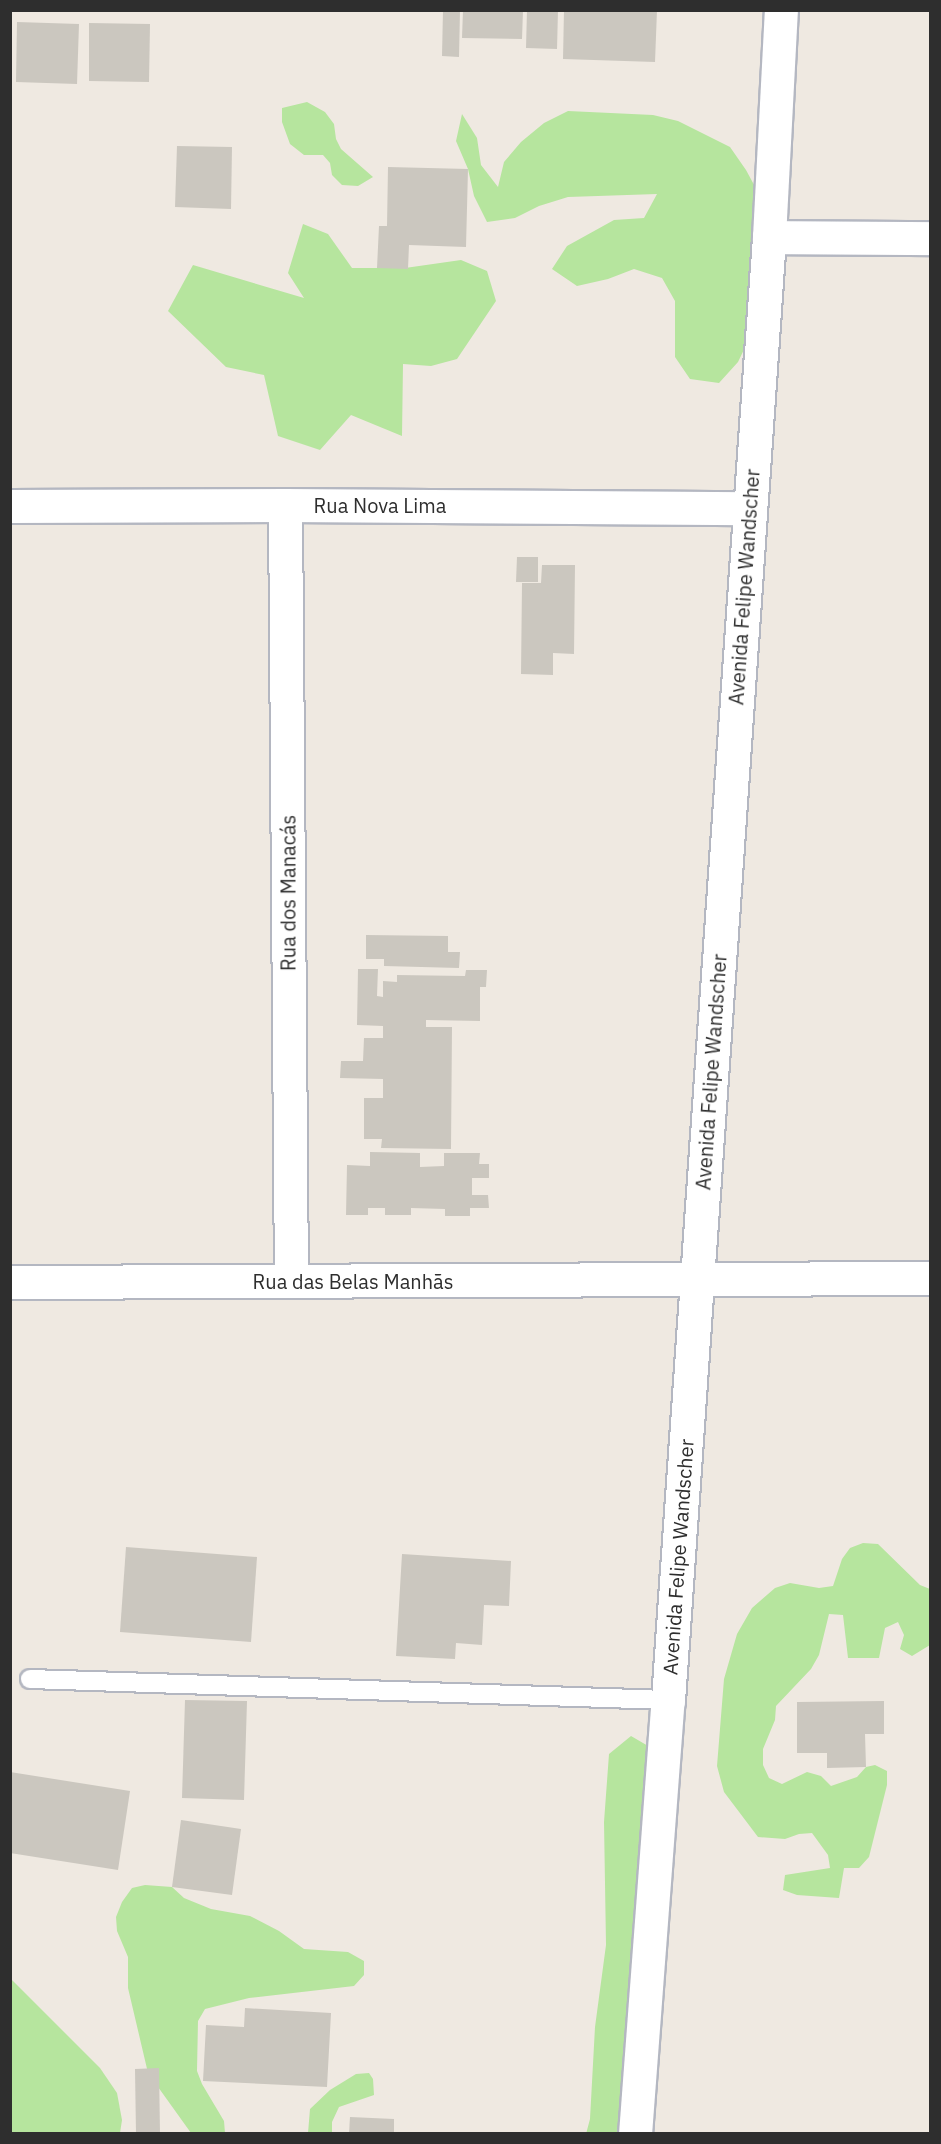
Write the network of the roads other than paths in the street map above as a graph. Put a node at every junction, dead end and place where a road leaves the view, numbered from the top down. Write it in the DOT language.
graph roads {
  1 [pos="781,10"];
  2 [pos="770,237"];
  3 [pos="930,238"];
  4 [pos="285,505"];
  5 [pos="10,506"];
  6 [pos="749,508"];
  7 [pos="930,1278"];
  8 [pos="291,1281"];
  9 [pos="696,1281"];
  10 [pos="10,1282"];
  11 [pos="30,1679"];
  12 [pos="668,1700"];
  13 [pos="635,2133"];
  1 -- 2 [label="street, Avenida Felipe Wandscher"];
  2 -- 3 [label="street"];
  2 -- 6 [label="street, Avenida Felipe Wandscher"];
  4 -- 5 [label="street, Rua Nova Lima"];
  4 -- 6 [label="street, Rua Nova Lima"];
  4 -- 8 [label="street, Rua dos Manacás"];
  6 -- 9 [label="street, Avenida Felipe Wandscher"];
  7 -- 9 [label="street, Rua das Belas Manhãs"];
  8 -- 9 [label="street, Rua das Belas Manhãs"];
  8 -- 10 [label="street, Rua das Belas Manhãs"];
  9 -- 12 [label="street, Avenida Felipe Wandscher"];
  11 -- 12 [label="lane"];
  12 -- 13 [label="street, Avenida Felipe Wandscher"];
}
